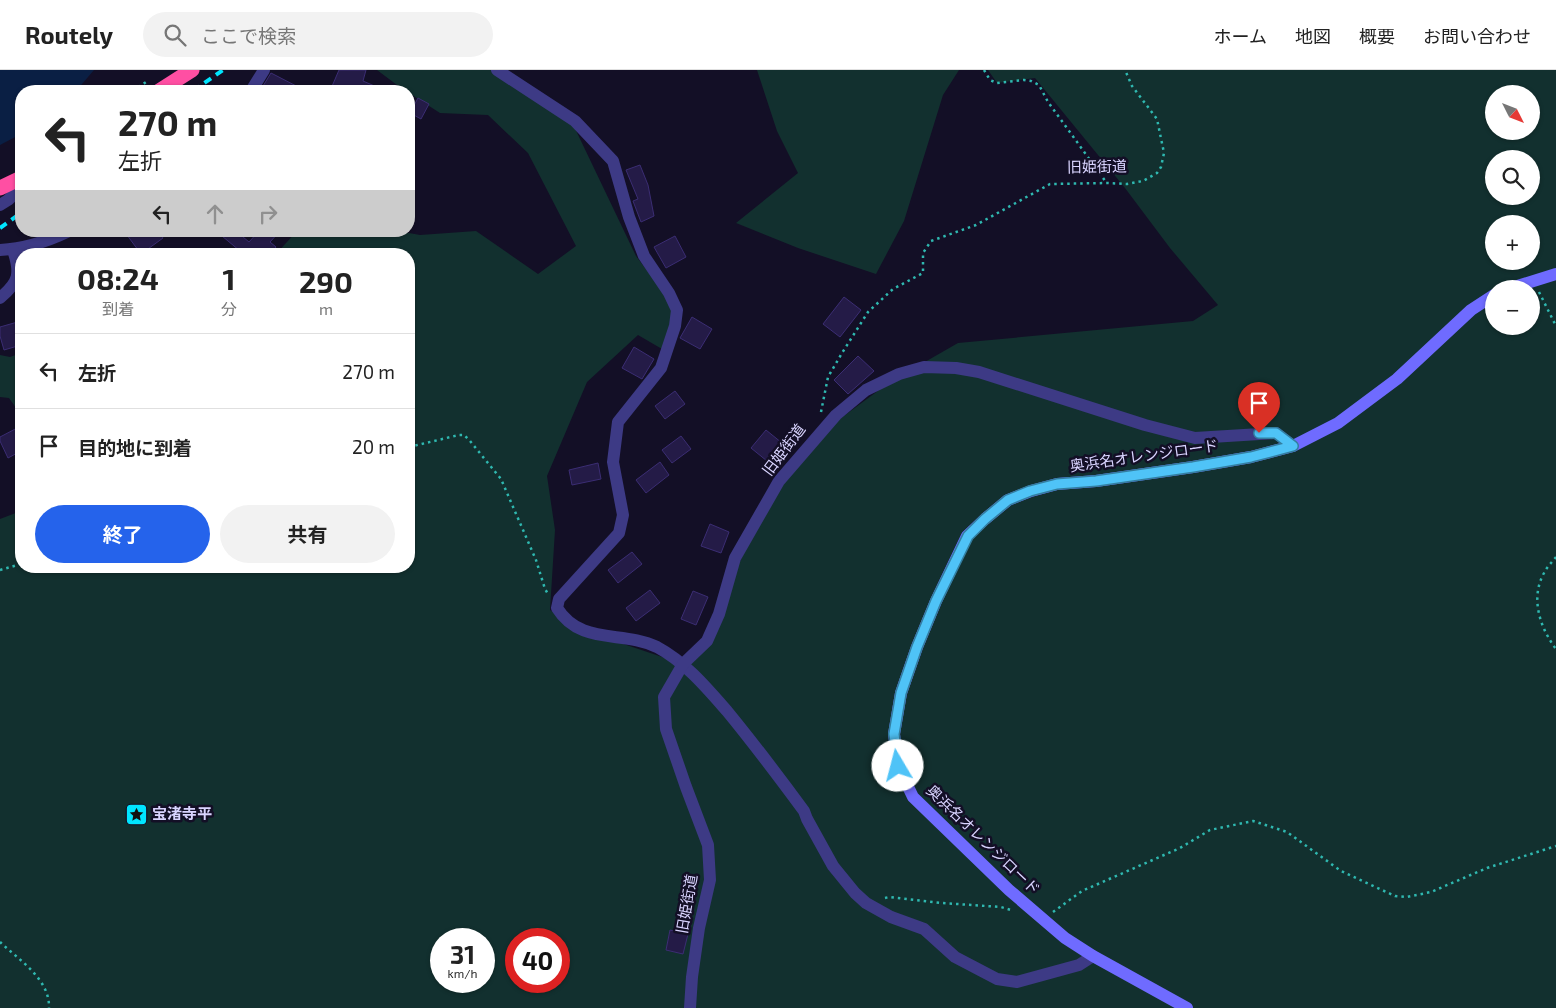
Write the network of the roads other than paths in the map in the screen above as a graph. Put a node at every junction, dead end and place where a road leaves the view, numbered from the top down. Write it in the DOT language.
graph roads {
  1 [pos="192,70"];
  2 [pos="264,70"];
  3 [pos="497,70"];
  4 [pos="168,85"];
  5 [pos="254,85"];
  6 [pos="15,181"];
  7 [pos="0,188"];
  8 [pos="15,194"];
  9 [pos="0,205"];
  10 [pos="56,237"];
  11 [pos="20,248"];
  12 [pos="0,250"];
  13 [pos="13,250"];
  14 [pos="15,256"];
  15 [pos="1556,274"];
  16 [pos="1532,280"];
  17 [pos="15,281"];
  18 [pos="0,298"];
  19 [pos="1485,301"];
  20 [pos="1293,446"];
  21 [pos="683,664"];
  22 [pos="1093,956"];
  23 [pos="690,1008"];
  24 [pos="1187,1008"];
  1 -- 4 [label="highway"];
  2 -- 5 [label="street"];
  3 -- 21 [label="street"];
  6 -- 7 [label="highway"];
  8 -- 9 [label="street"];
  10 -- 11 [label="street"];
  12 -- 13 [label="street"];
  13 -- 14 [label="street"];
  15 -- 16 [label="street"];
  17 -- 18 [label="street"];
  19 -- 20 [label="street, 奥浜名オレンジロード"];
  20 -- 21 [label="street, 旧姫街道"];
  20 -- 22 [label="street, 奥浜名オレンジロード"];
  21 -- 22 [label="street"];
  21 -- 23 [label="street, 旧姫街道"];
  22 -- 24 [label="street, 奥浜名オレンジロード"];
}
